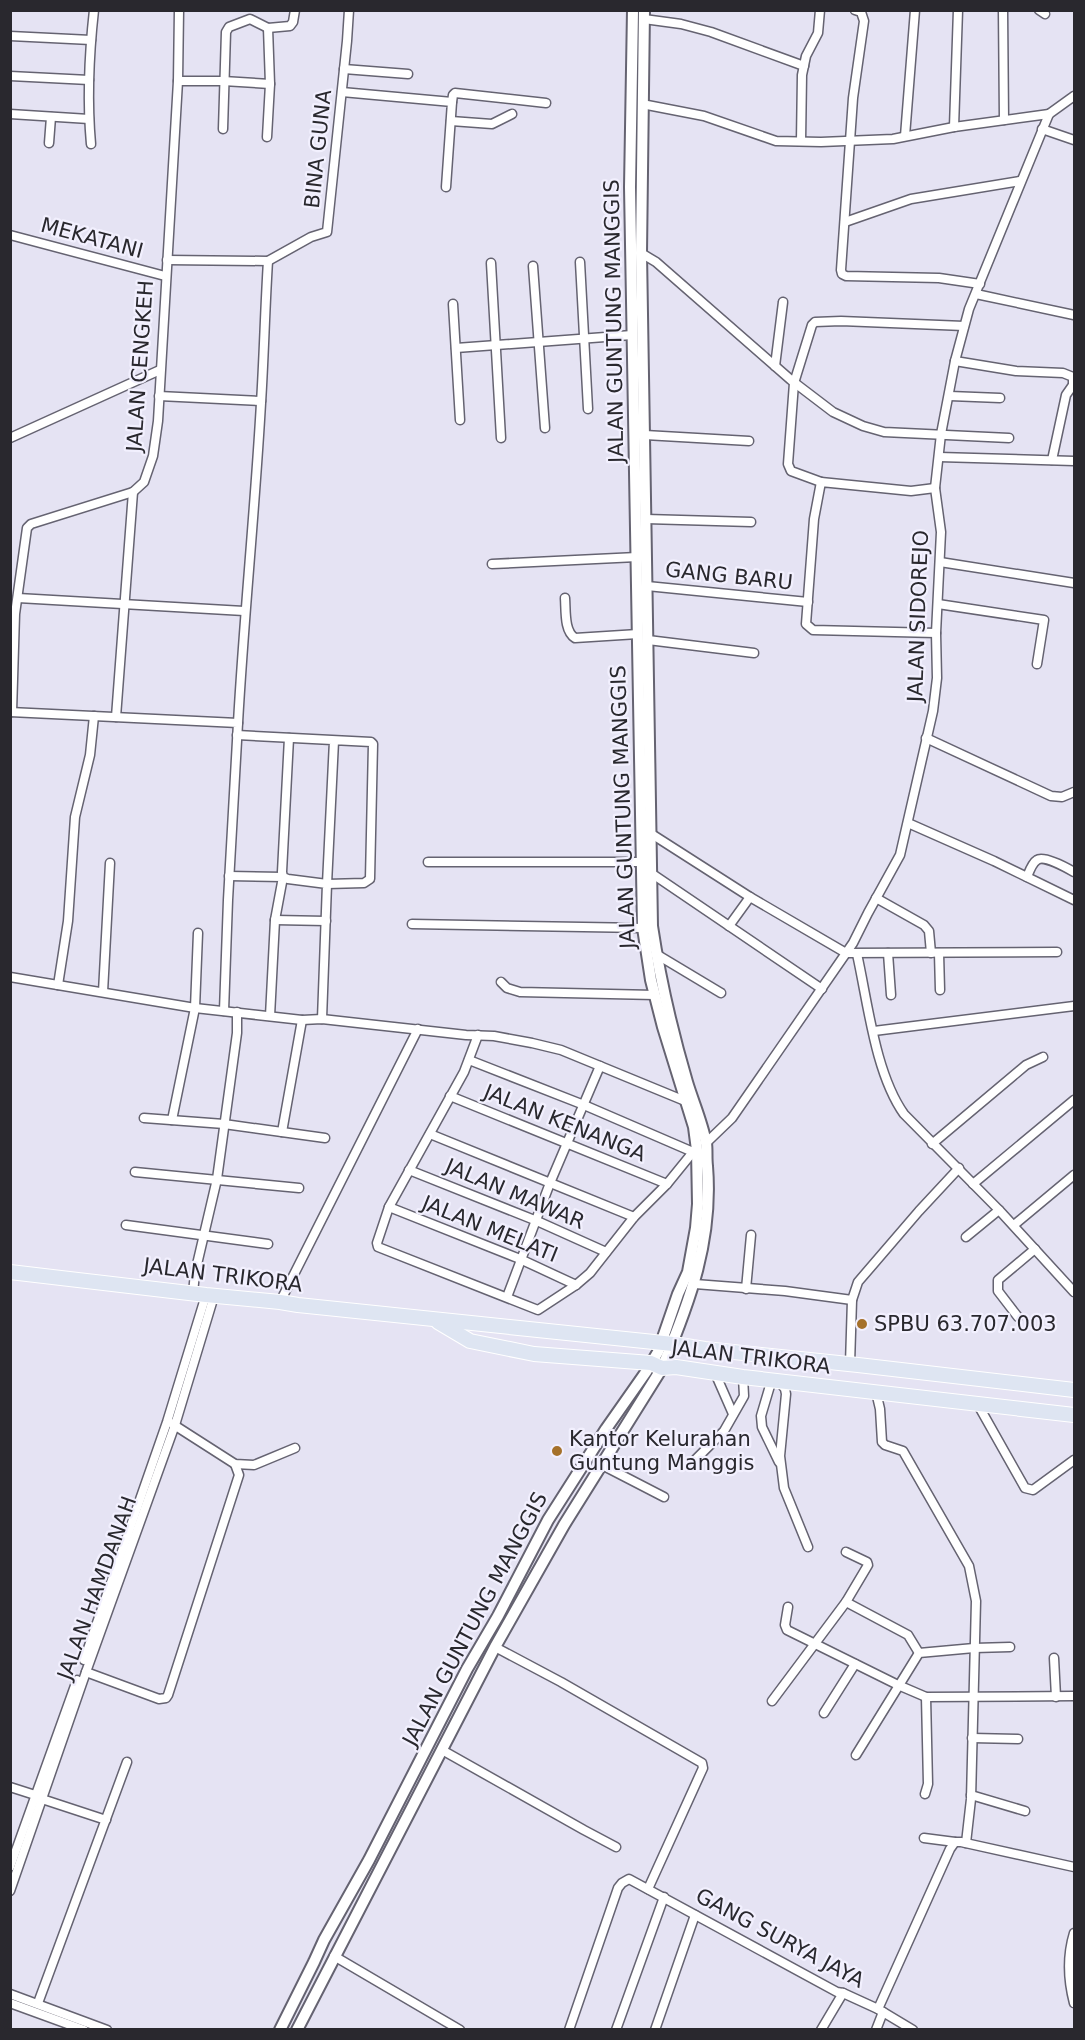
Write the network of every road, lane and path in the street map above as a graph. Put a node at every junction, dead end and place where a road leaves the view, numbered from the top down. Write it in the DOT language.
graph roads {
  1 [pos="94,10"];
  2 [pos="179,10"];
  3 [pos="295,10"];
  4 [pos="349,10"];
  5 [pos="633,10"];
  6 [pos="820,10"];
  7 [pos="855,10"];
  8 [pos="915,10"];
  9 [pos="958,10"];
  10 [pos="1003,10"];
  11 [pos="250,14"];
  12 [pos="644,15"];
  13 [pos="268,28"];
  14 [pos="10,36"];
  15 [pos="91,40"];
  16 [pos="638,40"];
  17 [pos="804,66"];
  18 [pos="344,69"];
  19 [pos="408,74"];
  20 [pos="10,76"];
  21 [pos="89,80"];
  22 [pos="178,81"];
  23 [pos="224,81"];
  24 [pos="270,84"];
  25 [pos="342,92"];
  26 [pos="1074,96"];
  27 [pos="452,102"];
  28 [pos="546,103"];
  29 [pos="642,104"];
  30 [pos="10,114"];
  31 [pos="512,114"];
  32 [pos="1049,114"];
  33 [pos="51,117"];
  34 [pos="88,119"];
  35 [pos="1004,120"];
  36 [pos="451,121"];
  37 [pos="954,127"];
  38 [pos="223,129"];
  39 [pos="1042,129"];
  40 [pos="905,136"];
  41 [pos="267,137"];
  42 [pos="851,140"];
  43 [pos="1074,140"];
  44 [pos="801,141"];
  45 [pos="49,143"];
  46 [pos="91,144"];
  47 [pos="1020,181"];
  48 [pos="446,187"];
  49 [pos="636,187"];
  50 [pos="845,222"];
  51 [pos="10,235"];
  52 [pos="641,254"];
  53 [pos="167,260"];
  54 [pos="267,261"];
  55 [pos="580,262"];
  56 [pos="491,263"];
  57 [pos="533,266"];
  58 [pos="165,276"];
  59 [pos="980,284"];
  60 [pos="976,294"];
  61 [pos="783,302"];
  62 [pos="453,304"];
  63 [pos="1074,315"];
  64 [pos="964,326"];
  65 [pos="632,335"];
  66 [pos="584,338"];
  67 [pos="539,341"];
  68 [pos="496,345"];
  69 [pos="456,348"];
  70 [pos="955,361"];
  71 [pos="775,366"];
  72 [pos="160,370"];
  73 [pos="794,383"];
  74 [pos="159,396"];
  75 [pos="950,396"];
  76 [pos="1000,398"];
  77 [pos="261,401"];
  78 [pos="588,409"];
  79 [pos="640,419"];
  80 [pos="460,420"];
  81 [pos="545,428"];
  82 [pos="941,434"];
  83 [pos="645,435"];
  84 [pos="10,438"];
  85 [pos="501,438"];
  86 [pos="1009,438"];
  87 [pos="749,441"];
  88 [pos="939,457"];
  89 [pos="1052,460"];
  90 [pos="1074,461"];
  91 [pos="821,482"];
  92 [pos="934,488"];
  93 [pos="133,492"];
  94 [pos="646,519"];
  95 [pos="751,522"];
  96 [pos="637,557"];
  97 [pos="940,562"];
  98 [pos="492,564"];
  99 [pos="1074,583"];
  100 [pos="646,586"];
  101 [pos="18,598"];
  102 [pos="565,598"];
  103 [pos="808,602"];
  104 [pos="125,604"];
  105 [pos="938,604"];
  106 [pos="13,611"];
  107 [pos="244,611"];
  108 [pos="936,633"];
  109 [pos="643,637"];
  110 [pos="754,653"];
  111 [pos="1037,664"];
  112 [pos="11,712"];
  113 [pos="94,716"];
  114 [pos="116,717"];
  115 [pos="238,723"];
  116 [pos="644,730"];
  117 [pos="237,735"];
  118 [pos="289,738"];
  119 [pos="926,738"];
  120 [pos="334,741"];
  121 [pos="1074,792"];
  122 [pos="908,823"];
  123 [pos="650,833"];
  124 [pos="428,862"];
  125 [pos="641,862"];
  126 [pos="110,863"];
  127 [pos="1074,872"];
  128 [pos="651,873"];
  129 [pos="229,876"];
  130 [pos="283,877"];
  131 [pos="1026,877"];
  132 [pos="327,885"];
  133 [pos="750,897"];
  134 [pos="876,898"];
  135 [pos="1074,900"];
  136 [pos="275,920"];
  137 [pos="326,921"];
  138 [pos="412,924"];
  139 [pos="729,926"];
  140 [pos="644,928"];
  141 [pos="198,933"];
  142 [pos="1057,952"];
  143 [pos="846,953"];
  144 [pos="935,953"];
  145 [pos="656,954"];
  146 [pos="857,954"];
  147 [pos="888,954"];
  148 [pos="10,977"];
  149 [pos="501,982"];
  150 [pos="58,985"];
  151 [pos="822,989"];
  152 [pos="940,990"];
  153 [pos="103,992"];
  154 [pos="721,993"];
  155 [pos="655,995"];
  156 [pos="891,995"];
  157 [pos="1074,1006"];
  158 [pos="195,1008"];
  159 [pos="224,1011"];
  160 [pos="237,1012"];
  161 [pos="270,1016"];
  162 [pos="322,1019"];
  163 [pos="302,1020"];
  164 [pos="418,1029"];
  165 [pos="874,1031"];
  166 [pos="478,1035"];
  167 [pos="1043,1057"];
  168 [pos="469,1060"];
  169 [pos="600,1066"];
  170 [pos="450,1096"];
  171 [pos="1074,1100"];
  172 [pos="690,1103"];
  173 [pos="584,1106"];
  174 [pos="144,1118"];
  175 [pos="172,1120"];
  176 [pos="224,1124"];
  177 [pos="282,1132"];
  178 [pos="430,1134"];
  179 [pos="325,1138"];
  180 [pos="567,1144"];
  181 [pos="932,1144"];
  182 [pos="699,1148"];
  183 [pos="959,1168"];
  184 [pos="409,1170"];
  185 [pos="135,1172"];
  186 [pos="1074,1175"];
  187 [pos="217,1179"];
  188 [pos="550,1183"];
  189 [pos="667,1184"];
  190 [pos="973,1184"];
  191 [pos="299,1188"];
  192 [pos="389,1207"];
  193 [pos="999,1210"];
  194 [pos="634,1217"];
  195 [pos="537,1221"];
  196 [pos="126,1225"];
  197 [pos="1014,1225"];
  198 [pos="204,1234"];
  199 [pos="751,1235"];
  200 [pos="966,1236"];
  201 [pos="268,1244"];
  202 [pos="1035,1249"];
  203 [pos="606,1252"];
  204 [pos="520,1259"];
  205 [pos="10,1272"];
  206 [pos="1074,1275"];
  207 [pos="1065,1281"];
  208 [pos="695,1284"];
  209 [pos="576,1285"];
  210 [pos="746,1289"];
  211 [pos="1074,1292"];
  212 [pos="204,1294"];
  213 [pos="507,1297"];
  214 [pos="852,1300"];
  215 [pos="280,1302"];
  216 [pos="1018,1317"];
  217 [pos="431,1318"];
  218 [pos="473,1323"];
  219 [pos="470,1341"];
  220 [pos="666,1344"];
  221 [pos="850,1364"];
  222 [pos="656,1366"];
  223 [pos="715,1373"];
  224 [pos="743,1377"];
  225 [pos="775,1380"];
  226 [pos="1074,1390"];
  227 [pos="876,1392"];
  228 [pos="977,1403"];
  229 [pos="733,1414"];
  230 [pos="1074,1414"];
  231 [pos="171,1424"];
  232 [pos="295,1448"];
  233 [pos="695,1460"];
  234 [pos="1074,1460"];
  235 [pos="235,1464"];
  236 [pos="602,1465"];
  237 [pos="781,1465"];
  238 [pos="664,1497"];
  239 [pos="808,1547"];
  240 [pos="846,1552"];
  241 [pos="846,1602"];
  242 [pos="788,1607"];
  243 [pos="814,1644"];
  244 [pos="495,1647"];
  245 [pos="1010,1647"];
  246 [pos="974,1648"];
  247 [pos="919,1653"];
  248 [pos="1054,1658"];
  249 [pos="855,1664"];
  250 [pos="86,1672"];
  251 [pos="898,1685"];
  252 [pos="1074,1696"];
  253 [pos="926,1697"];
  254 [pos="1056,1697"];
  255 [pos="972,1698"];
  256 [pos="772,1701"];
  257 [pos="824,1713"];
  258 [pos="972,1738"];
  259 [pos="1018,1739"];
  260 [pos="442,1750"];
  261 [pos="856,1755"];
  262 [pos="127,1762"];
  263 [pos="10,1787"];
  264 [pos="925,1794"];
  265 [pos="971,1795"];
  266 [pos="38,1797"];
  267 [pos="1025,1811"];
  268 [pos="106,1820"];
  269 [pos="924,1838"];
  270 [pos="955,1842"];
  271 [pos="966,1843"];
  272 [pos="616,1846"];
  273 [pos="369,1860"];
  274 [pos="382,1866"];
  275 [pos="10,1867"];
  276 [pos="1074,1867"];
  277 [pos="648,1889"];
  278 [pos="10,1891"];
  279 [pos="664,1897"];
  280 [pos="695,1915"];
  281 [pos="1074,1933"];
  282 [pos="334,1956"];
  283 [pos="843,1993"];
  284 [pos="10,1994"];
  285 [pos="10,2002"];
  286 [pos="38,2003"];
  287 [pos="1074,2003"];
  288 [pos="881,2011"];
  289 [pos="84,2030"];
  290 [pos="107,2030"];
  291 [pos="280,2030"];
  292 [pos="297,2030"];
  293 [pos="460,2030"];
  294 [pos="569,2030"];
  295 [pos="616,2030"];
  296 [pos="655,2030"];
  297 [pos="821,2030"];
  298 [pos="876,2030"];
  299 [pos="913,2030"];
  1 -- 15 [label="street"];
  2 -- 22 [label="street, JALAN CENGKEH"];
  3 -- 13 [label="street"];
  4 -- 18 [label="street, BINA GUNA"];
  5 -- 16 [label="street, JALAN GUNTUNG MANGGIS"];
  6 -- 17 [label="street"];
  7 -- 42 [label="street"];
  8 -- 40 [label="street"];
  9 -- 37 [label="street"];
  10 -- 35 [label="street"];
  11 -- 13 [label="street"];
  11 -- 23 [label="street"];
  12 -- 16 [label="street, JALAN GUNTUNG MANGGIS"];
  12 -- 17 [label="street"];
  13 -- 24 [label="street"];
  14 -- 15 [label="street"];
  15 -- 21 [label="street"];
  16 -- 29 [label="street, JALAN GUNTUNG MANGGIS"];
  16 -- 49 [label="street, JALAN GUNTUNG MANGGIS"];
  17 -- 44 [label="street"];
  18 -- 19 [label="street"];
  18 -- 25 [label="street, BINA GUNA"];
  20 -- 21 [label="street"];
  21 -- 34 [label="street"];
  22 -- 23 [label="street"];
  22 -- 53 [label="street, JALAN CENGKEH"];
  23 -- 24 [label="street"];
  23 -- 38 [label="street"];
  24 -- 41 [label="street"];
  25 -- 27 [label="street"];
  25 -- 54 [label="street, BINA GUNA"];
  26 -- 32 [label="street, JALAN SIDOREJO"];
  27 -- 28 [label="street"];
  27 -- 36 [label="street"];
  29 -- 44 [label="street"];
  29 -- 49 [label="street, JALAN GUNTUNG MANGGIS"];
  30 -- 33 [label="street"];
  31 -- 36 [label="street"];
  32 -- 35 [label="street"];
  32 -- 39 [label="street, JALAN SIDOREJO"];
  33 -- 34 [label="street"];
  33 -- 45 [label="street"];
  34 -- 46 [label="street"];
  35 -- 37 [label="street"];
  36 -- 48 [label="street"];
  37 -- 40 [label="street"];
  39 -- 43 [label="street"];
  39 -- 47 [label="street, JALAN SIDOREJO"];
  40 -- 42 [label="street"];
  42 -- 44 [label="street"];
  42 -- 50 [label="street"];
  47 -- 50 [label="street"];
  47 -- 59 [label="street, JALAN SIDOREJO"];
  49 -- 52 [label="street, JALAN GUNTUNG MANGGIS"];
  49 -- 65 [label="street, JALAN GUNTUNG MANGGIS"];
  50 -- 59 [label="street"];
  51 -- 58 [label="street, MEKATANI"];
  52 -- 71 [label="street"];
  52 -- 79 [label="street, JALAN GUNTUNG MANGGIS"];
  53 -- 54 [label="street, BINA GUNA"];
  53 -- 58 [label="street, JALAN CENGKEH"];
  54 -- 77 [label="street"];
  55 -- 66 [label="street"];
  56 -- 68 [label="street"];
  57 -- 67 [label="street"];
  58 -- 72 [label="street, JALAN CENGKEH"];
  59 -- 60 [label="street, JALAN SIDOREJO"];
  60 -- 63 [label="street"];
  60 -- 64 [label="street, JALAN SIDOREJO"];
  61 -- 71 [label="street"];
  62 -- 69 [label="street"];
  64 -- 70 [label="street, JALAN SIDOREJO"];
  64 -- 73 [label="street"];
  65 -- 66 [label="street"];
  65 -- 79 [label="street, JALAN GUNTUNG MANGGIS"];
  66 -- 67 [label="street"];
  66 -- 78 [label="street"];
  67 -- 68 [label="street"];
  67 -- 81 [label="street"];
  68 -- 69 [label="street"];
  68 -- 85 [label="street"];
  69 -- 80 [label="street"];
  70 -- 75 [label="street, JALAN SIDOREJO"];
  70 -- 89 [label="street"];
  71 -- 73 [label="street"];
  72 -- 74 [label="street, JALAN CENGKEH"];
  72 -- 84 [label="street"];
  73 -- 82 [label="street"];
  73 -- 91 [label="street"];
  74 -- 77 [label="street"];
  74 -- 93 [label="street, JALAN CENGKEH"];
  75 -- 76 [label="street"];
  75 -- 82 [label="street, JALAN SIDOREJO"];
  77 -- 107 [label="street"];
  79 -- 83 [label="street, JALAN GUNTUNG MANGGIS"];
  79 -- 96 [label="street, JALAN GUNTUNG MANGGIS"];
  82 -- 86 [label="street"];
  82 -- 88 [label="street, JALAN SIDOREJO"];
  83 -- 87 [label="street"];
  83 -- 94 [label="street, JALAN GUNTUNG MANGGIS"];
  88 -- 89 [label="street"];
  88 -- 92 [label="street, JALAN SIDOREJO"];
  89 -- 90 [label="street"];
  91 -- 92 [label="street"];
  91 -- 103 [label="street"];
  92 -- 97 [label="street, JALAN SIDOREJO"];
  93 -- 101 [label="street"];
  93 -- 104 [label="street, JALAN CENGKEH"];
  94 -- 95 [label="street"];
  94 -- 100 [label="street, JALAN GUNTUNG MANGGIS"];
  96 -- 98 [label="street"];
  96 -- 109 [label="street, JALAN GUNTUNG MANGGIS"];
  97 -- 99 [label="street"];
  97 -- 105 [label="street, JALAN SIDOREJO"];
  100 -- 103 [label="street, GANG BARU"];
  100 -- 109 [label="street, JALAN GUNTUNG MANGGIS"];
  101 -- 104 [label="street"];
  101 -- 106 [label="street"];
  102 -- 109 [label="street"];
  103 -- 108 [label="street"];
  104 -- 107 [label="street"];
  104 -- 114 [label="street, JALAN CENGKEH"];
  105 -- 108 [label="street, JALAN SIDOREJO"];
  105 -- 111 [label="street"];
  106 -- 112 [label="street"];
  107 -- 115 [label="street"];
  108 -- 119 [label="street, JALAN SIDOREJO"];
  109 -- 110 [label="street"];
  109 -- 116 [label="street, JALAN GUNTUNG MANGGIS"];
  112 -- 113 [label="street"];
  113 -- 114 [label="street"];
  113 -- 150 [label="street"];
  114 -- 115 [label="street"];
  115 -- 117 [label="street"];
  116 -- 123 [label="street, JALAN GUNTUNG MANGGIS"];
  116 -- 125 [label="street, JALAN GUNTUNG MANGGIS"];
  117 -- 118 [label="street"];
  117 -- 129 [label="street"];
  118 -- 120 [label="street"];
  118 -- 130 [label="street"];
  119 -- 121 [label="street"];
  119 -- 122 [label="street, JALAN SIDOREJO"];
  120 -- 132 [label="street"];
  120 -- 132 [label="street"];
  122 -- 131 [label="street"];
  122 -- 134 [label="street, JALAN SIDOREJO"];
  123 -- 128 [label="street, JALAN GUNTUNG MANGGIS"];
  123 -- 133 [label="street"];
  124 -- 125 [label="street"];
  125 -- 140 [label="street, JALAN GUNTUNG MANGGIS"];
  126 -- 153 [label="street"];
  127 -- 131 [label="street"];
  128 -- 139 [label="street"];
  128 -- 145 [label="street, JALAN GUNTUNG MANGGIS"];
  129 -- 130 [label="street"];
  129 -- 159 [label="street"];
  130 -- 132 [label="street"];
  130 -- 136 [label="street"];
  131 -- 135 [label="street"];
  132 -- 137 [label="street"];
  133 -- 139 [label="street"];
  133 -- 143 [label="street"];
  134 -- 143 [label="street, JALAN SIDOREJO"];
  134 -- 144 [label="street"];
  136 -- 137 [label="street"];
  136 -- 161 [label="street"];
  137 -- 162 [label="street"];
  138 -- 140 [label="street"];
  139 -- 151 [label="street"];
  140 -- 155 [label="street, JALAN GUNTUNG MANGGIS"];
  141 -- 158 [label="street"];
  142 -- 144 [label="street"];
  143 -- 146 [label="street"];
  143 -- 151 [label="street, JALAN SIDOREJO"];
  144 -- 147 [label="street"];
  144 -- 152 [label="street"];
  145 -- 154 [label="street"];
  145 -- 172 [label="street, JALAN GUNTUNG MANGGIS"];
  146 -- 147 [label="street"];
  146 -- 165 [label="street"];
  147 -- 156 [label="street"];
  148 -- 150 [label="street"];
  149 -- 155 [label="street"];
  150 -- 153 [label="street"];
  151 -- 182 [label="street, JALAN SIDOREJO"];
  153 -- 158 [label="street"];
  155 -- 172 [label="street, JALAN GUNTUNG MANGGIS"];
  157 -- 165 [label="street"];
  158 -- 159 [label="street"];
  158 -- 175 [label="street"];
  159 -- 160 [label="street"];
  160 -- 161 [label="street"];
  160 -- 176 [label="street, JALAN HAMDANAH"];
  161 -- 163 [label="street"];
  162 -- 163 [label="street"];
  162 -- 164 [label="street"];
  163 -- 177 [label="street"];
  164 -- 166 [label="street"];
  164 -- 215 [label="street"];
  165 -- 181 [label="street"];
  166 -- 168 [label="street"];
  166 -- 169 [label="street"];
  167 -- 181 [label="street"];
  168 -- 170 [label="street"];
  168 -- 173 [label="street"];
  169 -- 172 [label="street"];
  169 -- 173 [label="street"];
  170 -- 178 [label="street"];
  170 -- 180 [label="street, JALAN KENANGA"];
  171 -- 190 [label="street"];
  172 -- 182 [label="street, JALAN GUNTUNG MANGGIS"];
  173 -- 180 [label="street"];
  173 -- 182 [label="street"];
  174 -- 175 [label="street"];
  175 -- 176 [label="street"];
  176 -- 177 [label="street"];
  176 -- 187 [label="street, JALAN HAMDANAH"];
  177 -- 179 [label="street"];
  178 -- 184 [label="street"];
  178 -- 188 [label="street"];
  180 -- 188 [label="street"];
  180 -- 189 [label="street, JALAN KENANGA"];
  181 -- 183 [label="street"];
  182 -- 189 [label="street, JALAN SIDOREJO"];
  182 -- 208 [label="street, JALAN GUNTUNG MANGGIS"];
  182 -- 220 [label="street, JALAN GUNTUNG MANGGIS"];
  183 -- 190 [label="street"];
  183 -- 214 [label="street"];
  184 -- 192 [label="street"];
  184 -- 195 [label="street, JALAN MAWAR"];
  185 -- 187 [label="street"];
  186 -- 197 [label="street"];
  187 -- 191 [label="street"];
  187 -- 198 [label="street, JALAN HAMDANAH"];
  188 -- 194 [label="street"];
  188 -- 195 [label="street"];
  189 -- 194 [label="street, JALAN SIDOREJO"];
  190 -- 193 [label="street"];
  192 -- 204 [label="street, JALAN MELATI"];
  192 -- 213 [label="street"];
  193 -- 197 [label="street"];
  193 -- 200 [label="street"];
  194 -- 203 [label="street, JALAN SIDOREJO"];
  195 -- 203 [label="street, JALAN MAWAR"];
  195 -- 204 [label="street"];
  196 -- 198 [label="street"];
  197 -- 202 [label="street"];
  198 -- 201 [label="street"];
  198 -- 212 [label="street, JALAN HAMDANAH"];
  199 -- 210 [label="street"];
  202 -- 207 [label="street"];
  202 -- 216 [label="street"];
  203 -- 209 [label="street, JALAN SIDOREJO"];
  204 -- 209 [label="street, JALAN MELATI"];
  204 -- 213 [label="street"];
  205 -- 212 [label="main road, JALAN TRIKORA"];
  206 -- 207 [label="street"];
  207 -- 211 [label="street"];
  208 -- 210 [label="street"];
  208 -- 220 [label="street, JALAN GUNTUNG MANGGIS"];
  209 -- 213 [label="street, JALAN SIDOREJO"];
  210 -- 214 [label="street"];
  212 -- 215 [label="main road, JALAN TRIKORA"];
  212 -- 231 [label="street, JALAN HAMDANAH"];
  214 -- 221 [label="street"];
  215 -- 217 [label="main road, JALAN TRIKORA"];
  217 -- 218 [label="main road, JALAN TRIKORA"];
  217 -- 219 [label="main road, JALAN TRIKORA"];
  218 -- 219 [label="main road"];
  218 -- 220 [label="main road, JALAN TRIKORA"];
  219 -- 222 [label="main road, JALAN TRIKORA"];
  220 -- 221 [label="main road, JALAN TRIKORA"];
  220 -- 222 [label="street, JALAN GUNTUNG MANGGIS"];
  221 -- 226 [label="main road, JALAN TRIKORA"];
  222 -- 223 [label="main road, JALAN TRIKORA"];
  222 -- 236 [label="street, JALAN GUNTUNG MANGGIS"];
  222 -- 273 [label="street, JALAN GUNTUNG MANGGIS"];
  223 -- 224 [label="main road, JALAN TRIKORA"];
  223 -- 229 [label="street"];
  224 -- 225 [label="main road, JALAN TRIKORA"];
  224 -- 229 [label="street"];
  225 -- 227 [label="main road, JALAN TRIKORA"];
  225 -- 237 [label="street"];
  225 -- 237 [label="street"];
  227 -- 228 [label="main road, JALAN TRIKORA"];
  227 -- 246 [label="street"];
  228 -- 230 [label="main road, JALAN TRIKORA"];
  228 -- 234 [label="street"];
  229 -- 233 [label="street"];
  231 -- 235 [label="street"];
  231 -- 250 [label="street, JALAN HAMDANAH"];
  231 -- 266 [label="street, JALAN HAMDANAH"];
  232 -- 235 [label="street"];
  235 -- 250 [label="street"];
  236 -- 238 [label="street"];
  236 -- 244 [label="street, JALAN GUNTUNG MANGGIS"];
  237 -- 239 [label="street"];
  240 -- 241 [label="street"];
  241 -- 243 [label="street"];
  241 -- 247 [label="street"];
  242 -- 243 [label="street"];
  243 -- 249 [label="street"];
  243 -- 256 [label="street"];
  244 -- 260 [label="street, JALAN GUNTUNG MANGGIS"];
  244 -- 277 [label="street"];
  245 -- 246 [label="street"];
  246 -- 247 [label="street"];
  246 -- 255 [label="street"];
  247 -- 251 [label="street"];
  248 -- 254 [label="street"];
  249 -- 251 [label="street"];
  249 -- 257 [label="street"];
  250 -- 266 [label="street, JALAN HAMDANAH"];
  251 -- 253 [label="street"];
  251 -- 261 [label="street"];
  252 -- 254 [label="street"];
  253 -- 255 [label="street"];
  253 -- 264 [label="street"];
  254 -- 255 [label="street"];
  255 -- 258 [label="street"];
  258 -- 259 [label="street"];
  258 -- 265 [label="street"];
  260 -- 272 [label="street"];
  260 -- 274 [label="street, JALAN GUNTUNG MANGGIS"];
  262 -- 268 [label="street"];
  263 -- 266 [label="street"];
  265 -- 267 [label="street"];
  265 -- 271 [label="street"];
  266 -- 268 [label="street"];
  266 -- 275 [label="street, JALAN HAMDANAH"];
  266 -- 278 [label="street, JALAN HAMDANAH"];
  268 -- 286 [label="street"];
  269 -- 270 [label="street"];
  270 -- 271 [label="street"];
  270 -- 288 [label="street"];
  271 -- 276 [label="street"];
  273 -- 274 [label="street"];
  273 -- 291 [label="street, JALAN GUNTUNG MANGGIS"];
  274 -- 282 [label="street, JALAN GUNTUNG MANGGIS"];
  277 -- 279 [label="street, GANG SURYA JAYA"];
  277 -- 294 [label="street, GANG SURYA JAYA"];
  279 -- 280 [label="street, GANG SURYA JAYA"];
  279 -- 295 [label="street"];
  280 -- 283 [label="street, GANG SURYA JAYA"];
  280 -- 296 [label="street"];
  281 -- 287 [label="street"];
  282 -- 292 [label="street, JALAN GUNTUNG MANGGIS"];
  282 -- 293 [label="street"];
  283 -- 288 [label="street, GANG SURYA JAYA"];
  283 -- 297 [label="street"];
  284 -- 286 [label="street"];
  285 -- 289 [label="street"];
  286 -- 290 [label="street"];
  288 -- 298 [label="street"];
  288 -- 299 [label="street, GANG SURYA JAYA"];
}
